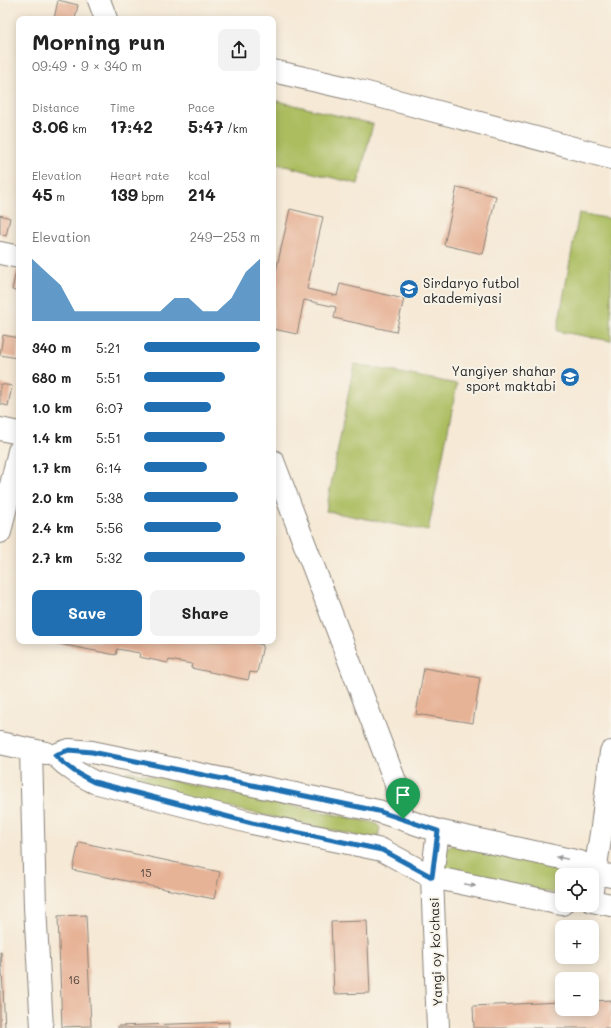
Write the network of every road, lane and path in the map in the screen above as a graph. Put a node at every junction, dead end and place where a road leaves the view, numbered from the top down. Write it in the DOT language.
graph roads {
  1 [pos="99,0"];
  2 [pos="105,16"];
  3 [pos="276,72"];
  4 [pos="611,158"];
  5 [pos="0,253"];
  6 [pos="16,256"];
  7 [pos="0,429"];
  8 [pos="16,432"];
  9 [pos="16,464"];
  10 [pos="276,469"];
  11 [pos="0,532"];
  12 [pos="0,743"];
  13 [pos="31,750"];
  14 [pos="611,752"];
  15 [pos="55,755"];
  16 [pos="403,819"];
  17 [pos="438,831"];
  18 [pos="587,868"];
  19 [pos="432,877"];
  20 [pos="599,879"];
  21 [pos="599,902"];
  22 [pos="555,903"];
  23 [pos="611,905"];
  24 [pos="42,1028"];
  25 [pos="438,1028"];
  1 -- 2 [label="street"];
  3 -- 4 [label="street"];
  5 -- 6 [label="street"];
  7 -- 8 [label="street"];
  9 -- 11 [label="street"];
  10 -- 16 [label="street"];
  12 -- 13 [label="street"];
  13 -- 15 [label="street"];
  13 -- 24 [label="street"];
  14 -- 20 [label="street"];
  15 -- 16 [label="street"];
  15 -- 19 [label="street"];
  16 -- 17 [label="street"];
  18 -- 17 [label="street, one-way"];
  17 -- 19 [label="street, Yangi oy ko'chasi"];
  19 -- 22 [label="street, one-way"];
  19 -- 25 [label="street, Yangi oy ko'chasi"];
  21 -- 23 [label="street"];
}
